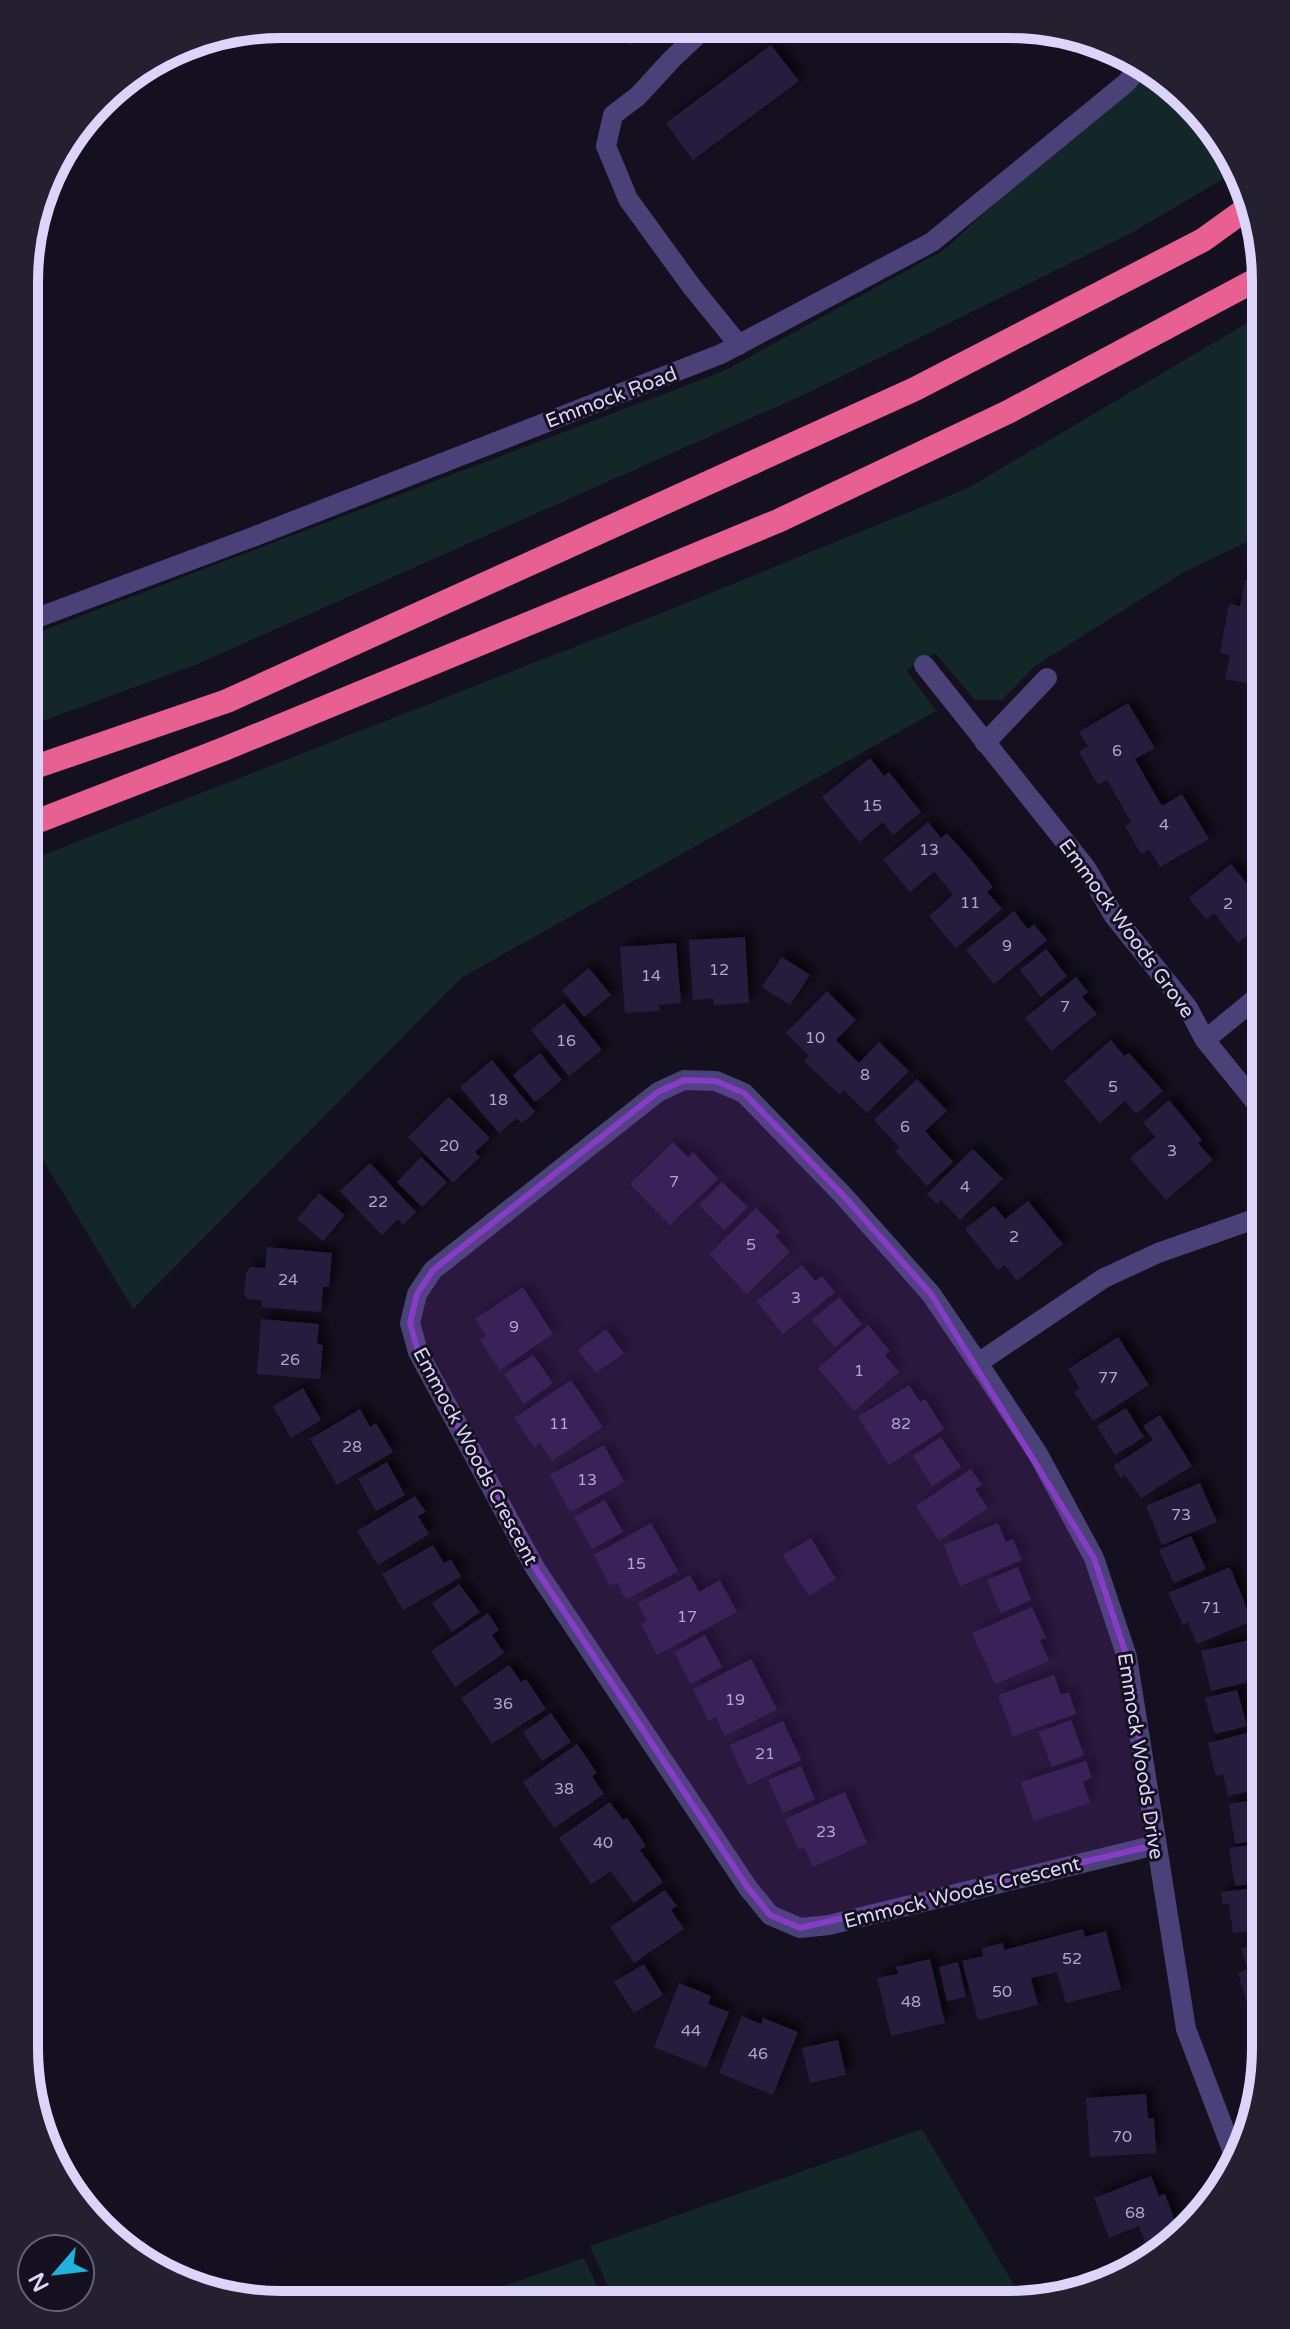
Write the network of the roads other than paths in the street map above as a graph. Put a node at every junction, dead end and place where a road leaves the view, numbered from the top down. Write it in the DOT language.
graph roads {
  1 [pos="694,38"];
  2 [pos="1134,73"];
  3 [pos="1242,212"];
  4 [pos="1252,282"];
  5 [pos="739,345"];
  6 [pos="38,618"];
  7 [pos="924,665"];
  8 [pos="1047,678"];
  9 [pos="985,743"];
  10 [pos="38,766"];
  11 [pos="38,821"];
  12 [pos="1252,1002"];
  13 [pos="1205,1040"];
  14 [pos="1252,1097"];
  15 [pos="1251,1220"];
  16 [pos="978,1363"];
  17 [pos="1156,1845"];
  18 [pos="1231,2147"];
  1 -- 5 [label="street"];
  2 -- 5 [label="street, Emmock Road"];
  3 -- 10 [label="highway"];
  4 -- 11 [label="highway"];
  5 -- 6 [label="street, Emmock Road"];
  7 -- 9 [label="street, Emmock Woods Grove"];
  8 -- 9 [label="street"];
  9 -- 13 [label="street, Emmock Woods Grove"];
  12 -- 13 [label="street"];
  13 -- 14 [label="street, Emmock Woods Grove"];
  15 -- 16 [label="street"];
  16 -- 17 [label="street, Emmock Woods Drive"];
  16 -- 17 [label="street, Emmock Woods Crescent"];
  17 -- 18 [label="street, Emmock Woods Drive"];
}
